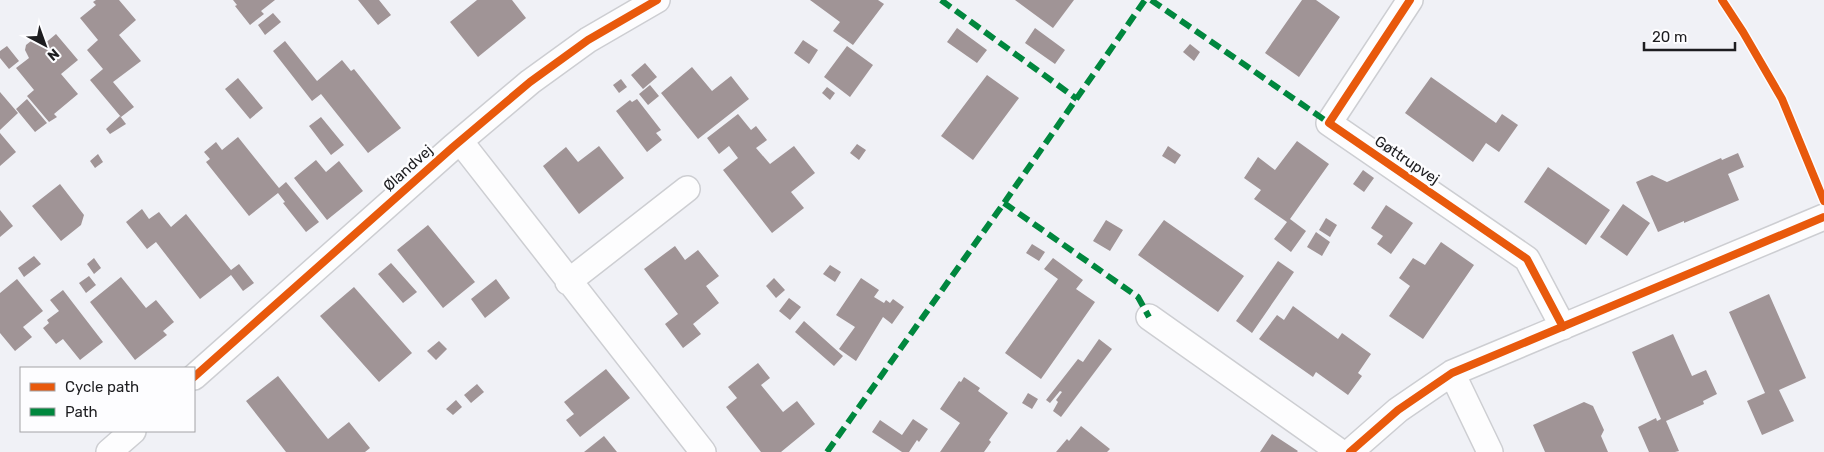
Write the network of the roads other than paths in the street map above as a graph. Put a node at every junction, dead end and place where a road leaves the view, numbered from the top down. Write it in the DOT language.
graph roads {
  1 [pos="656,0"];
  2 [pos="1410,0"];
  3 [pos="460,141"];
  4 [pos="687,188"];
  5 [pos="1824,217"];
  6 [pos="568,282"];
  7 [pos="1149,316"];
  8 [pos="1563,327"];
  9 [pos="1452,373"];
  10 [pos="195,376"];
  11 [pos="132,432"];
  12 [pos="109,452"];
  13 [pos="703,452"];
  14 [pos="1340,452"];
  15 [pos="1350,452"];
  16 [pos="1490,452"];
  1 -- 3 [label="street, Ølandvej"];
  2 -- 8 [label="street, Gøttrupvej"];
  3 -- 6 [label="street"];
  3 -- 10 [label="street, Ølandvej"];
  4 -- 6 [label="street"];
  5 -- 8 [label="street"];
  6 -- 13 [label="street"];
  7 -- 14 [label="street"];
  8 -- 9 [label="street"];
  9 -- 15 [label="street"];
  9 -- 16 [label="street"];
  11 -- 12 [label="street"];
}
